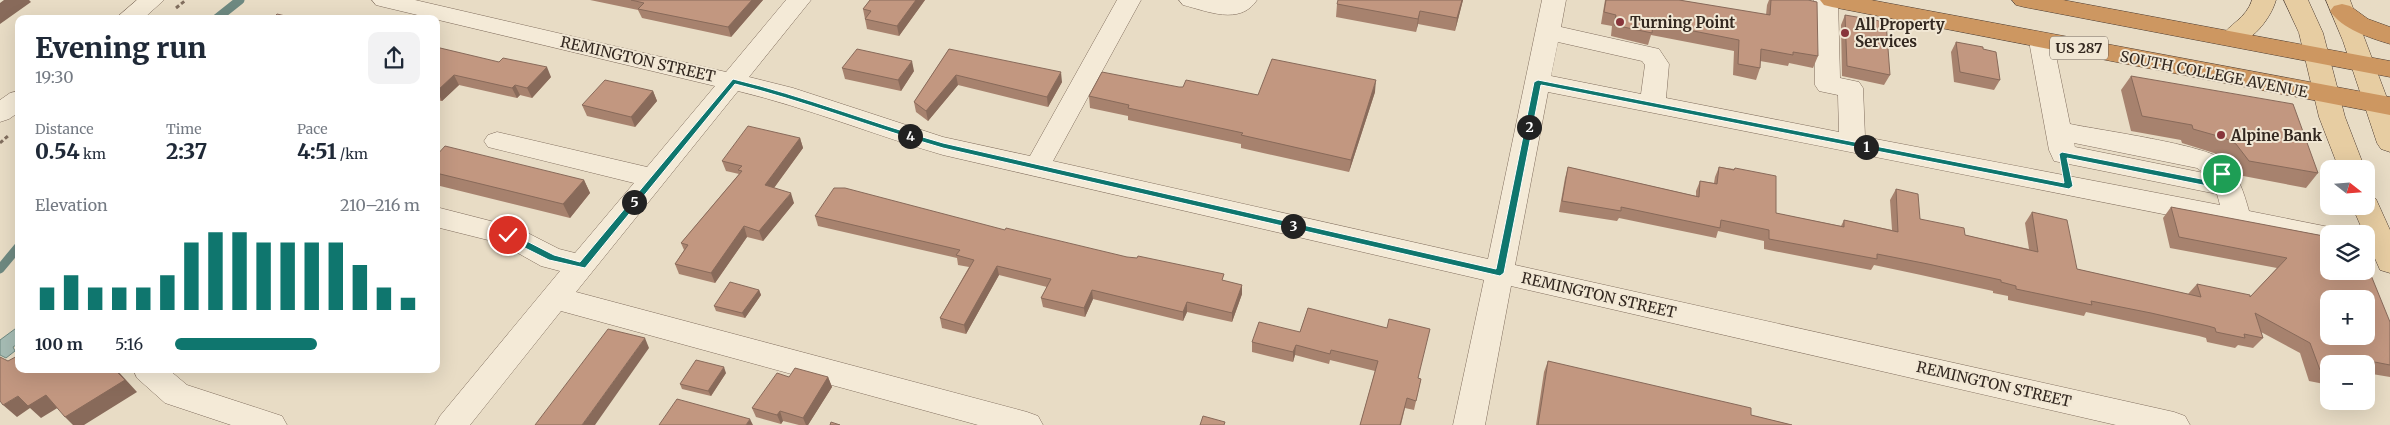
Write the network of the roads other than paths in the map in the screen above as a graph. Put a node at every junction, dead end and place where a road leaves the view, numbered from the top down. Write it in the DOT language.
graph roads {
  1 [pos="152,0"];
  2 [pos="384,0"];
  3 [pos="799,0"];
  4 [pos="1129,0"];
  5 [pos="1191,0"];
  6 [pos="1245,0"];
  7 [pos="1554,0"];
  8 [pos="1826,0"];
  9 [pos="1832,0"];
  10 [pos="2024,0"];
  11 [pos="2264,0"];
  12 [pos="2296,0"];
  13 [pos="2340,6"];
  14 [pos="131,15"];
  15 [pos="1548,32"];
  16 [pos="2390,36"];
  17 [pos="2231,39"];
  18 [pos="2040,41"];
  19 [pos="2316,55"];
  20 [pos="2363,64"];
  21 [pos="2390,69"];
  22 [pos="733,81"];
  23 [pos="1538,82"];
  24 [pos="2326,95"];
  25 [pos="15,102"];
  26 [pos="1653,105"];
  27 [pos="2383,105"];
  28 [pos="0,113"];
  29 [pos="497,141"];
  30 [pos="2390,142"];
  31 [pos="2060,143"];
  32 [pos="1852,144"];
  33 [pos="2349,160"];
  34 [pos="1037,167"];
  35 [pos="653,178"];
  36 [pos="2069,186"];
  37 [pos="2369,215"];
  38 [pos="440,218"];
  39 [pos="2237,219"];
  40 [pos="2320,235"];
  41 [pos="2380,251"];
  42 [pos="582,266"];
  43 [pos="1500,273"];
  44 [pos="555,298"];
  45 [pos="152,373"];
  46 [pos="271,425"];
  47 [pos="451,425"];
  48 [pos="1027,425"];
  49 [pos="1469,425"];
  50 [pos="2174,425"];
  1 -- 14 [label="street"];
  2 -- 22 [label="street, REMINGTON STREET"];
  3 -- 22 [label="street"];
  4 -- 34 [label="street"];
  5 -- 6 [label="street"];
  7 -- 15 [label="street"];
  8 -- 32 [label="street"];
  9 -- 18 [label="highway, SOUTH COLLEGE AVENUE / US 287"];
  10 -- 17 [label="highway, US 287"];
  11 -- 17 [label="main road"];
  12 -- 19 [label="main road"];
  13 -- 16 [label="highway"];
  13 -- 20 [label="main road"];
  15 -- 23 [label="street"];
  15 -- 26 [label="street"];
  17 -- 19 [label="highway, US 287"];
  18 -- 24 [label="highway, SOUTH COLLEGE AVENUE / US 287"];
  18 -- 31 [label="street"];
  19 -- 20 [label="highway, US 287"];
  19 -- 24 [label="main road"];
  20 -- 21 [label="highway, US 287"];
  20 -- 27 [label="main road"];
  22 -- 34 [label="street, REMINGTON STREET"];
  22 -- 35 [label="street"];
  23 -- 26 [label="street"];
  23 -- 43 [label="street"];
  24 -- 27 [label="highway, SOUTH COLLEGE AVENUE / US 287"];
  24 -- 33 [label="main road"];
  25 -- 28 [label="street"];
  26 -- 32 [label="street"];
  27 -- 30 [label="main road"];
  29 -- 35 [label="street"];
  31 -- 36 [label="street"];
  31 -- 39 [label="street"];
  32 -- 36 [label="street"];
  34 -- 43 [label="street, REMINGTON STREET"];
  35 -- 42 [label="street"];
  36 -- 39 [label="street"];
  37 -- 41 [label="main road"];
  38 -- 42 [label="street"];
  39 -- 40 [label="street"];
  42 -- 44 [label="street"];
  43 -- 49 [label="street"];
  43 -- 50 [label="street, REMINGTON STREET"];
  44 -- 47 [label="street"];
  44 -- 48 [label="street"];
  45 -- 46 [label="street"];
}
